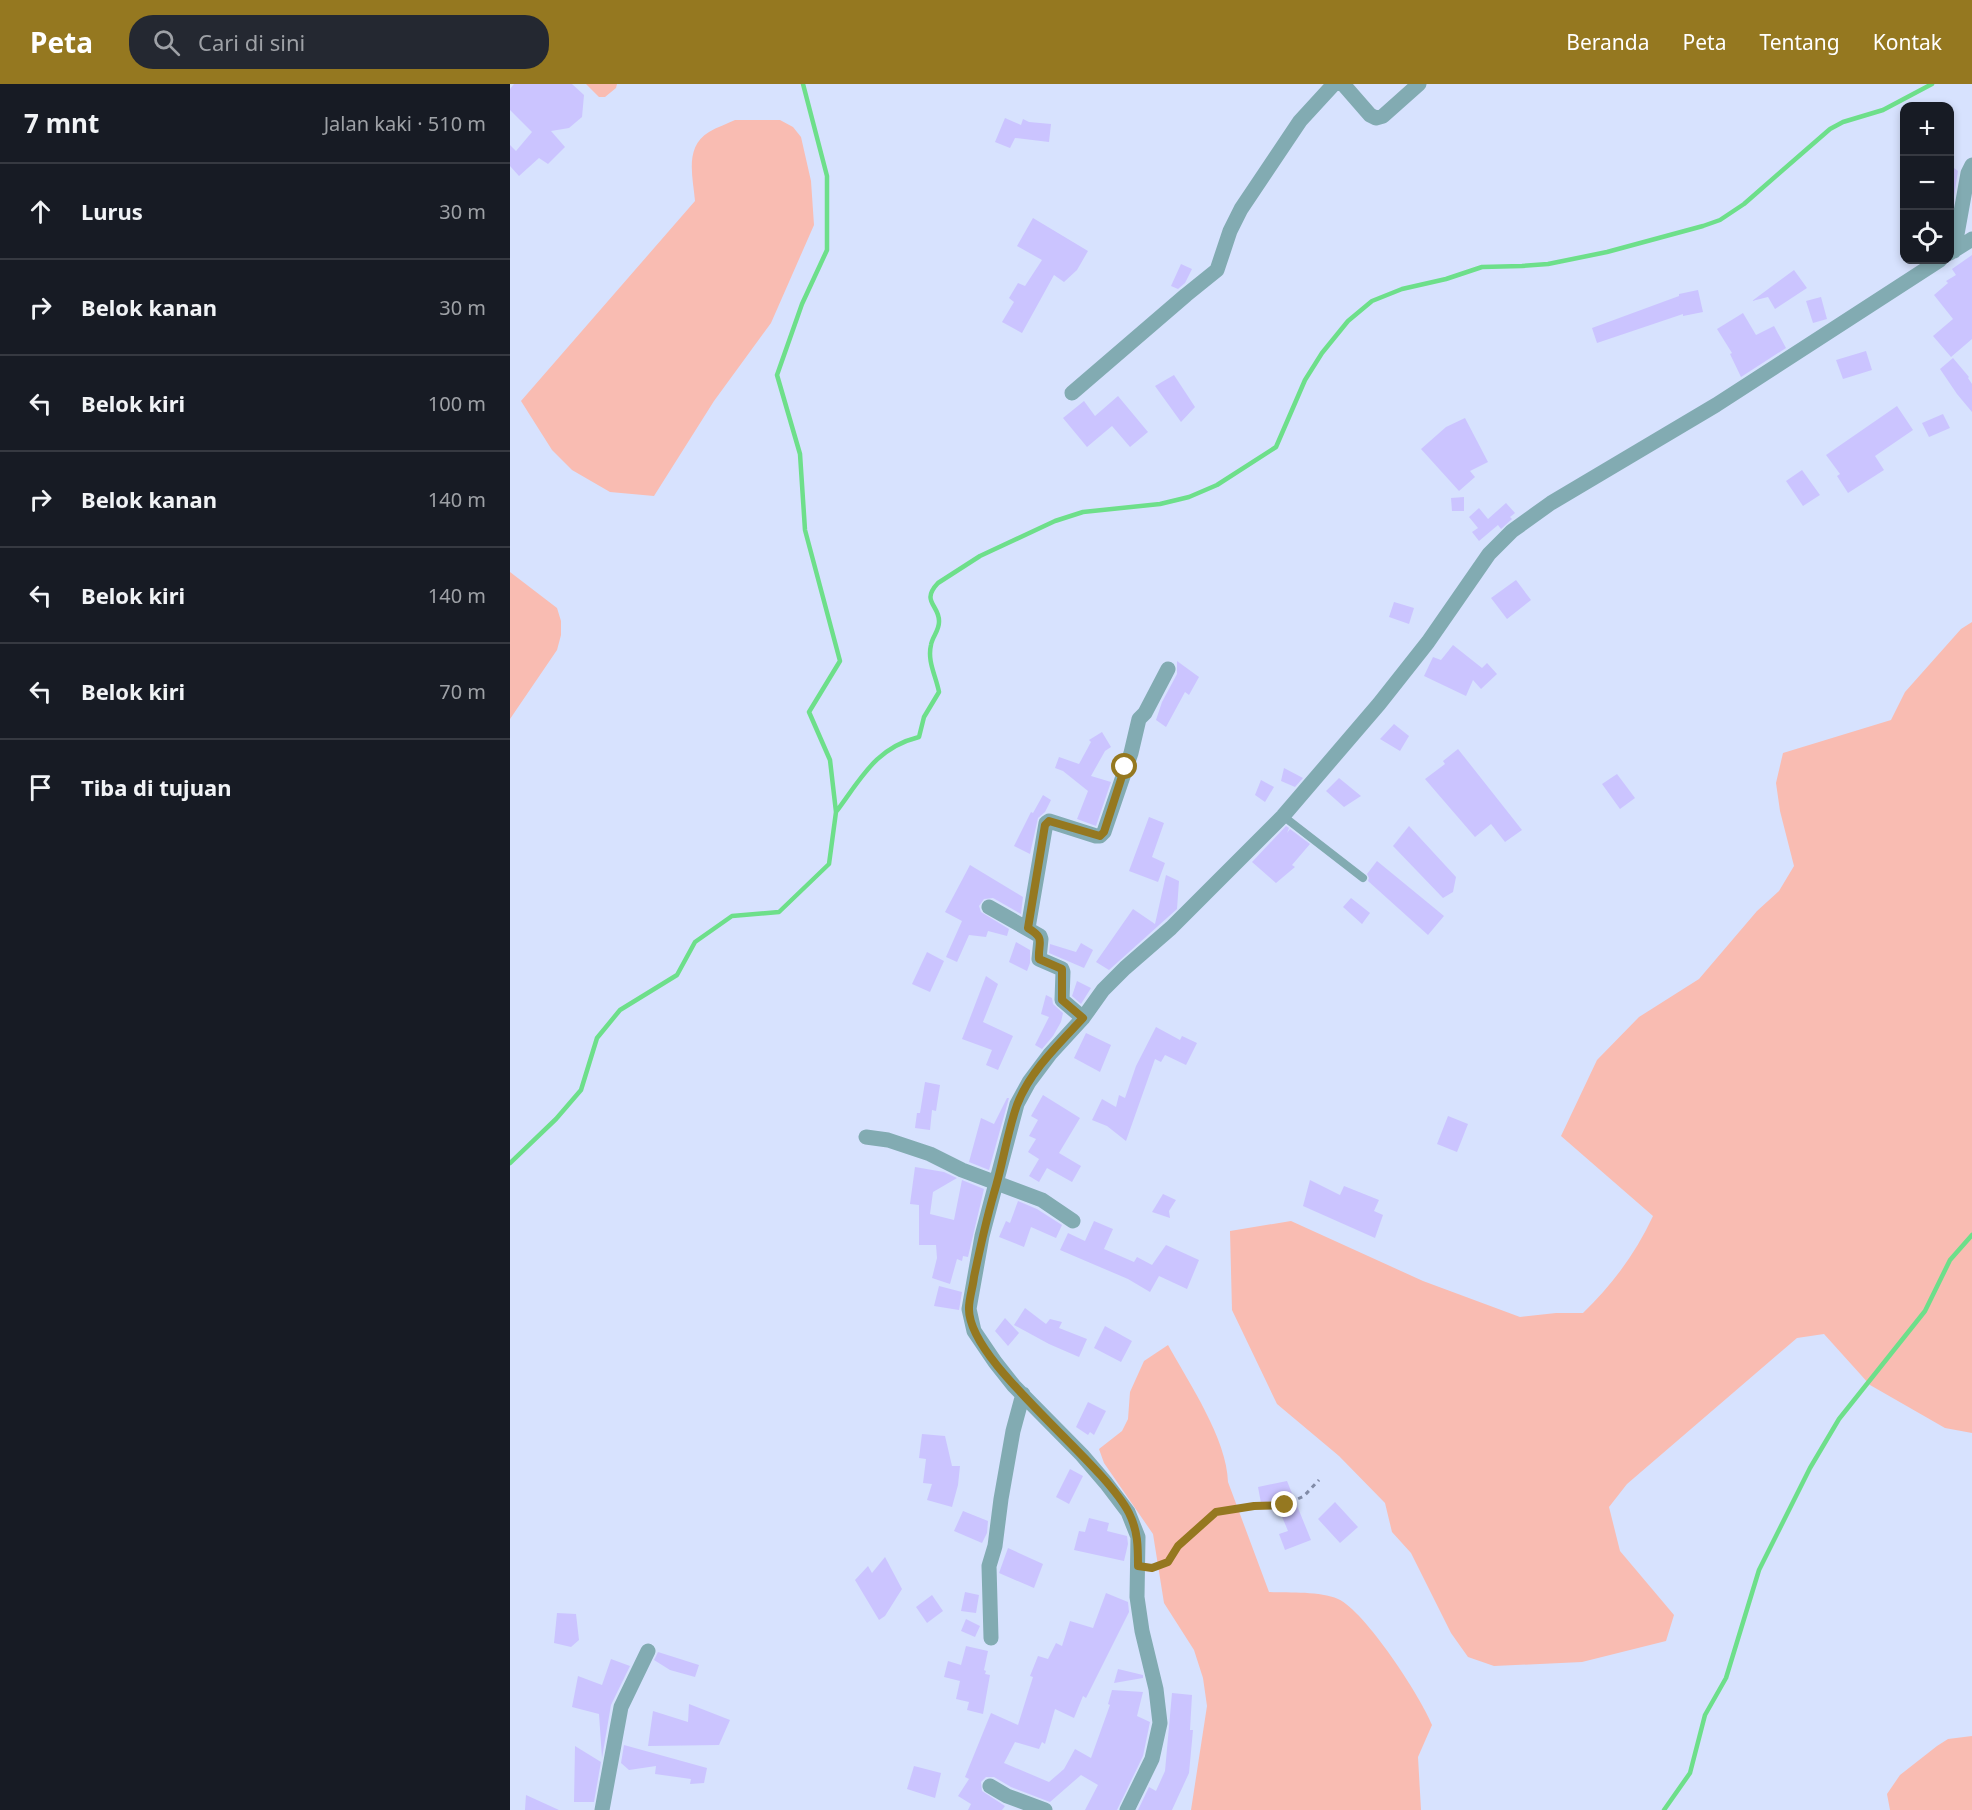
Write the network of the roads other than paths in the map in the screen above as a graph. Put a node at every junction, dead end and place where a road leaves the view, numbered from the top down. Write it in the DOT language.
graph roads {
  1 [pos="1334,84"];
  2 [pos="1342,84"];
  3 [pos="1419,84"];
  4 [pos="1972,165"];
  5 [pos="1972,239"];
  6 [pos="1954,242"];
  7 [pos="1954,251"];
  8 [pos="1934,264"];
  9 [pos="1072,393"];
  10 [pos="1168,669"];
  11 [pos="1282,816"];
  12 [pos="1364,878"];
  13 [pos="989,907"];
  14 [pos="1028,928"];
  15 [pos="1083,1018"];
  16 [pos="866,1137"];
  17 [pos="997,1182"];
  18 [pos="1073,1221"];
  19 [pos="1023,1394"];
  20 [pos="992,1638"];
  21 [pos="648,1651"];
  22 [pos="990,1786"];
  23 [pos="602,1810"];
  24 [pos="1045,1810"];
  25 [pos="1127,1810"];
  1 -- 9 [label="street"];
  2 -- 3 [label="street"];
  4 -- 6 [label="street"];
  5 -- 7 [label="street"];
  8 -- 11 [label="street"];
  10 -- 14 [label="street"];
  11 -- 12 [label="lane"];
  11 -- 15 [label="street"];
  13 -- 14 [label="street"];
  14 -- 15 [label="street"];
  15 -- 17 [label="street"];
  16 -- 17 [label="street"];
  17 -- 18 [label="street"];
  17 -- 19 [label="street"];
  19 -- 20 [label="street"];
  19 -- 25 [label="street"];
  21 -- 23 [label="street"];
  22 -- 24 [label="street"];
}
